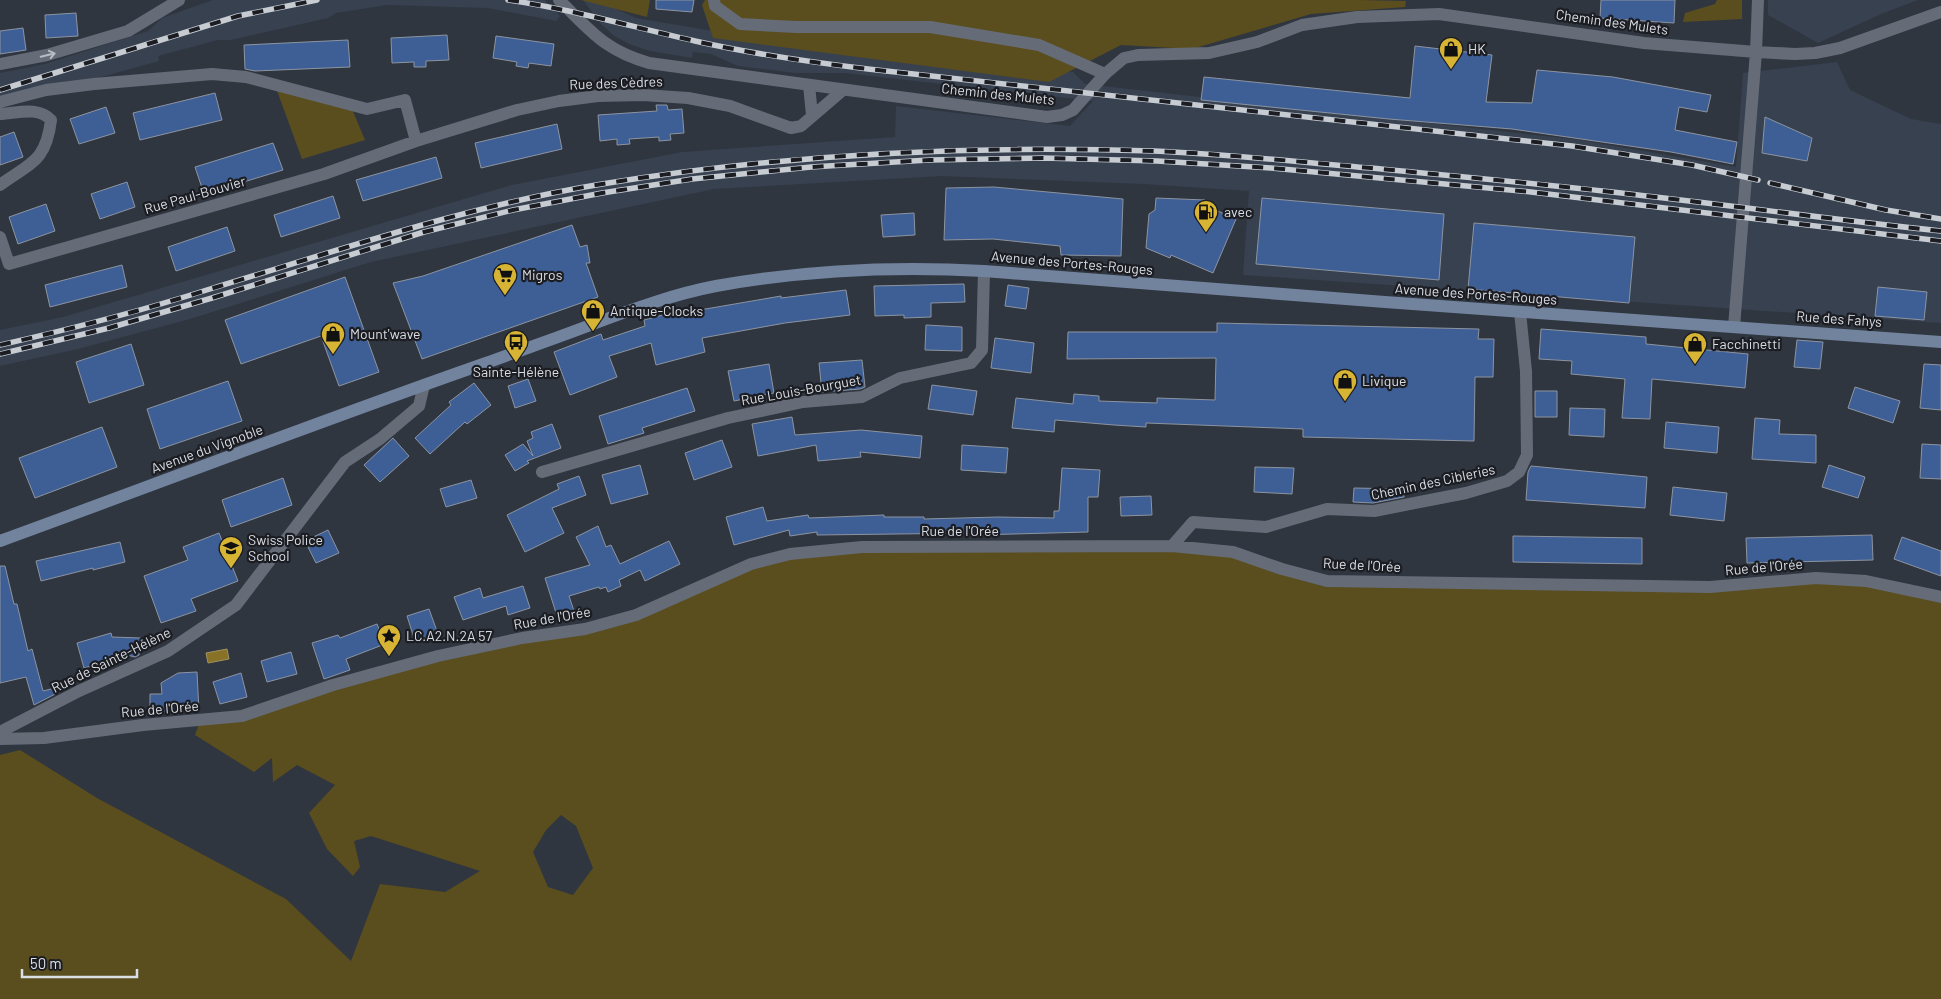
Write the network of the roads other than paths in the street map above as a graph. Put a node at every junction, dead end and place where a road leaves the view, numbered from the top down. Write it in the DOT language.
graph roads {
  1 [pos="179,0"];
  2 [pos="559,0"];
  3 [pos="714,0"];
  4 [pos="1758,0"];
  5 [pos="1941,12"];
  6 [pos="1756,52"];
  7 [pos="0,64"];
  8 [pos="1104,74"];
  9 [pos="809,85"];
  10 [pos="843,90"];
  11 [pos="0,102"];
  12 [pos="0,114"];
  13 [pos="812,115"];
  14 [pos="416,141"];
  15 [pos="0,185"];
  16 [pos="0,237"];
  17 [pos="984,270"];
  18 [pos="1520,312"];
  19 [pos="1734,327"];
  20 [pos="1941,342"];
  21 [pos="424,385"];
  22 [pos="542,472"];
  23 [pos="0,541"];
  24 [pos="1172,546"];
  25 [pos="1941,597"];
  26 [pos="0,732"];
  27 [pos="0,739"];
  7 -- 1 [label="street, one-way"];
  2 -- 9 [label="street, Chemin des Mulets"];
  3 -- 8 [label="street"];
  4 -- 6 [label="street"];
  5 -- 6 [label="street, Chemin des Mulets"];
  6 -- 8 [label="street, Chemin des Mulets"];
  6 -- 19 [label="street"];
  8 -- 10 [label="street, Chemin des Mulets"];
  9 -- 10 [label="street, Chemin des Mulets"];
  9 -- 13 [label="street"];
  10 -- 13 [label="street, Rue des Cèdres"];
  11 -- 14 [label="street"];
  12 -- 15 [label="street"];
  13 -- 14 [label="street, Rue des Cèdres"];
  14 -- 16 [label="street, Rue Paul-Bouvier"];
  17 -- 18 [label="main road, Avenue des Portes-Rouges"];
  17 -- 21 [label="main road, Avenue des Portes-Rouges"];
  17 -- 22 [label="street, Rue Louis-Bourguet"];
  18 -- 19 [label="main road, Avenue des Portes-Rouges"];
  18 -- 24 [label="street, Chemin des Cibleries"];
  19 -- 20 [label="main road, Rue des Fahys"];
  21 -- 23 [label="main road, Avenue du Vignoble"];
  21 -- 26 [label="street, Rue de Sainte-Hélène"];
  24 -- 25 [label="street, Rue de l'Orée"];
  24 -- 27 [label="street, Rue de l'Orée"];
}
